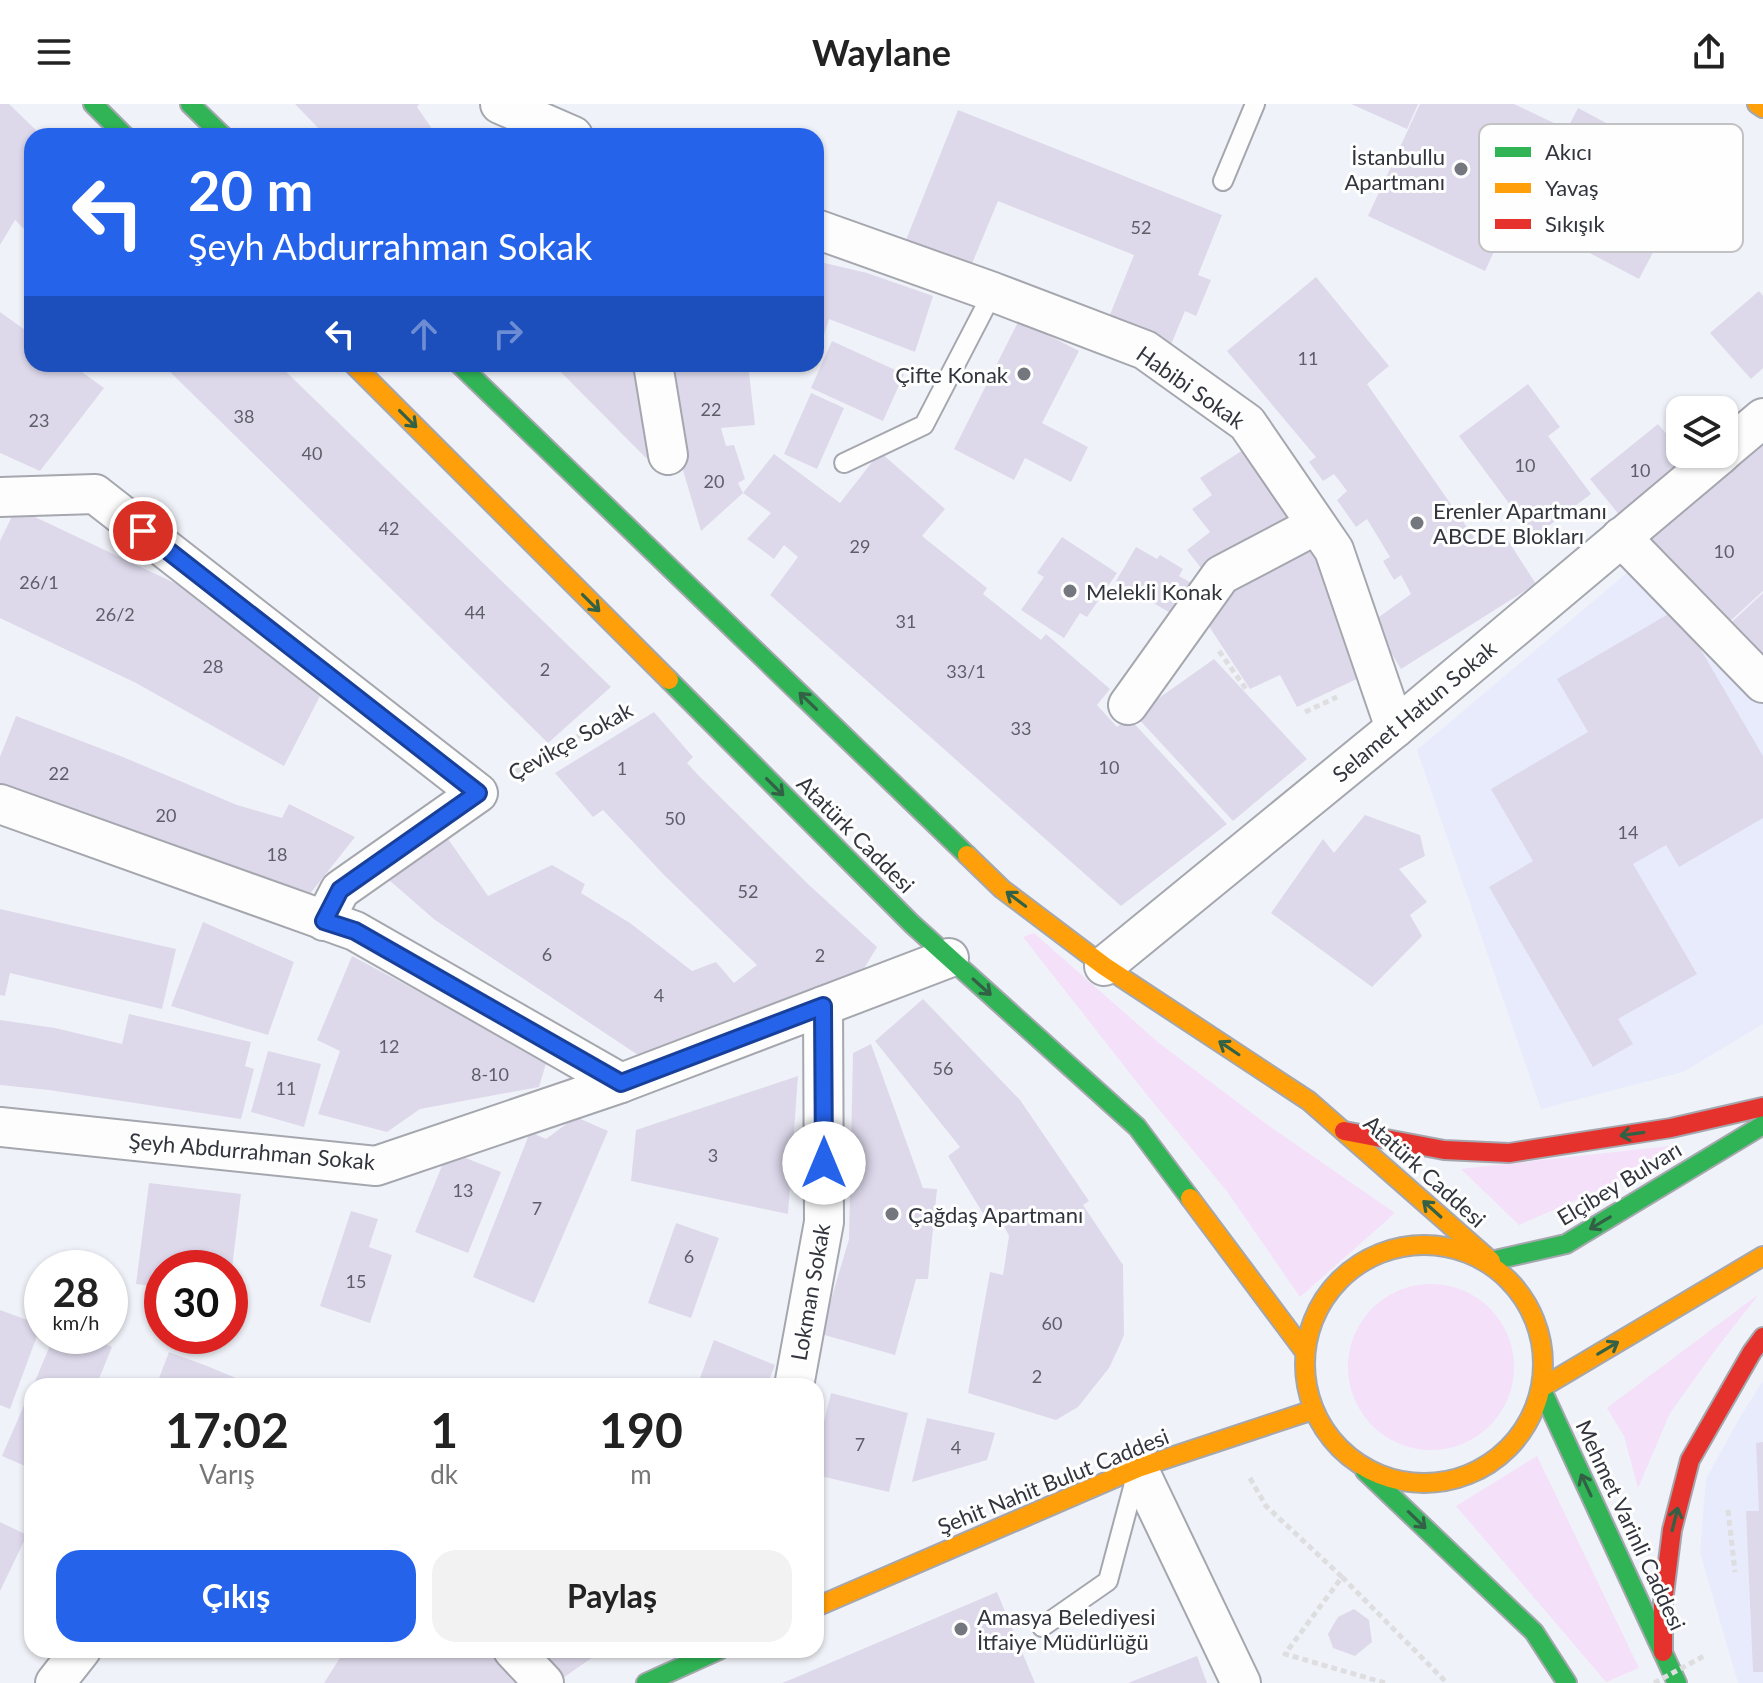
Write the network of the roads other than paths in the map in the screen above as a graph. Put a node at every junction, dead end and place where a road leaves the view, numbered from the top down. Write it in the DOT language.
graph roads {
  1 [pos="93,104"];
  2 [pos="190,104"];
  3 [pos="500,104"];
  4 [pos="1255,104"];
  5 [pos="1757,104"];
  6 [pos="1763,108"];
  7 [pos="117,128"];
  8 [pos="215,128"];
  9 [pos="555,128"];
  10 [pos="1223,181"];
  11 [pos="824,232"];
  12 [pos="993,292"];
  13 [pos="361,372"];
  14 [pos="467,372"];
  15 [pos="654,372"];
  16 [pos="1763,418"];
  17 [pos="1738,439"];
  18 [pos="668,455"];
  19 [pos="844,463"];
  20 [pos="1703,468"];
  21 [pos="0,497"];
  22 [pos="1316,525"];
  23 [pos="1621,537"];
  24 [pos="1763,683"];
  25 [pos="1128,705"];
  26 [pos="1395,728"];
  27 [pos="0,804"];
  28 [pos="324,921"];
  29 [pos="949,958"];
  30 [pos="1104,966"];
  31 [pos="823,1006"];
  32 [pos="621,1083"];
  33 [pos="1763,1107"];
  34 [pos="1763,1125"];
  35 [pos="0,1127"];
  36 [pos="1344,1131"];
  37 [pos="1763,1256"];
  38 [pos="1491,1261"];
  39 [pos="1763,1337"];
  40 [pos="1305,1352"];
  41 [pos="795,1378"];
  42 [pos="1541,1388"];
  43 [pos="1313,1410"];
  44 [pos="1360,1466"];
  45 [pos="1138,1468"];
  46 [pos="824,1604"];
  47 [pos="1042,1627"];
  48 [pos="1663,1652"];
  49 [pos="75,1658"];
  50 [pos="521,1658"];
  51 [pos="701,1658"];
  52 [pos="55,1683"];
  53 [pos="544,1683"];
  54 [pos="646,1683"];
  55 [pos="1241,1683"];
  56 [pos="1567,1683"];
  57 [pos="1677,1683"];
  1 -- 7 [label="main road"];
  2 -- 8 [label="main road"];
  3 -- 9 [label="street"];
  4 -- 10 [label="lane"];
  5 -- 6 [label="main road"];
  11 -- 12 [label="street, Habibi Sokak"];
  12 -- 19 [label="lane"];
  12 -- 22 [label="street, Habibi Sokak"];
  13 -- 29 [label="main road, Atatürk Caddesi, one-way"];
  30 -- 14 [label="main road, Atatürk Caddesi, one-way"];
  15 -- 18 [label="street"];
  16 -- 17 [label="street, Selamet Hatun Sokak"];
  20 -- 23 [label="street, Selamet Hatun Sokak"];
  21 -- 28 [label="street"];
  22 -- 25 [label="street"];
  22 -- 26 [label="street, Habibi Sokak"];
  23 -- 24 [label="street"];
  23 -- 26 [label="street, Selamet Hatun Sokak"];
  26 -- 30 [label="street, Selamet Hatun Sokak"];
  27 -- 28 [label="street"];
  28 -- 32 [label="street"];
  29 -- 31 [label="street, Şeyh Abdurrahman Sokak"];
  29 -- 40 [label="main road, Atatürk Caddesi, one-way"];
  36 -- 30 [label="main road, Atatürk Caddesi, one-way"];
  31 -- 32 [label="street, Şeyh Abdurrahman Sokak"];
  31 -- 41 [label="street, Lokman Sokak"];
  32 -- 35 [label="street, Şeyh Abdurrahman Sokak"];
  33 -- 36 [label="main road, one-way"];
  34 -- 38 [label="main road, Elçibey Bulvarı, one-way"];
  38 -- 36 [label="main road, Atatürk Caddesi, one-way"];
  42 -- 37 [label="main road, one-way"];
  38 -- 40 [label="main road"];
  38 -- 42 [label="main road"];
  48 -- 39 [label="main road, one-way"];
  40 -- 43 [label="main road"];
  42 -- 44 [label="main road"];
  48 -- 42 [label="main road, Mehmet Varinli Caddesi, one-way"];
  43 -- 44 [label="main road"];
  43 -- 45 [label="main road, Şehit Nahit Bulut Caddesi"];
  44 -- 56 [label="main road, one-way"];
  45 -- 46 [label="main road, Şehit Nahit Bulut Caddesi"];
  45 -- 47 [label="lane"];
  45 -- 55 [label="street"];
  48 -- 57 [label="main road, Mehmet Varinli Caddesi"];
  49 -- 52 [label="street"];
  50 -- 53 [label="street"];
  51 -- 54 [label="main road"];
}
